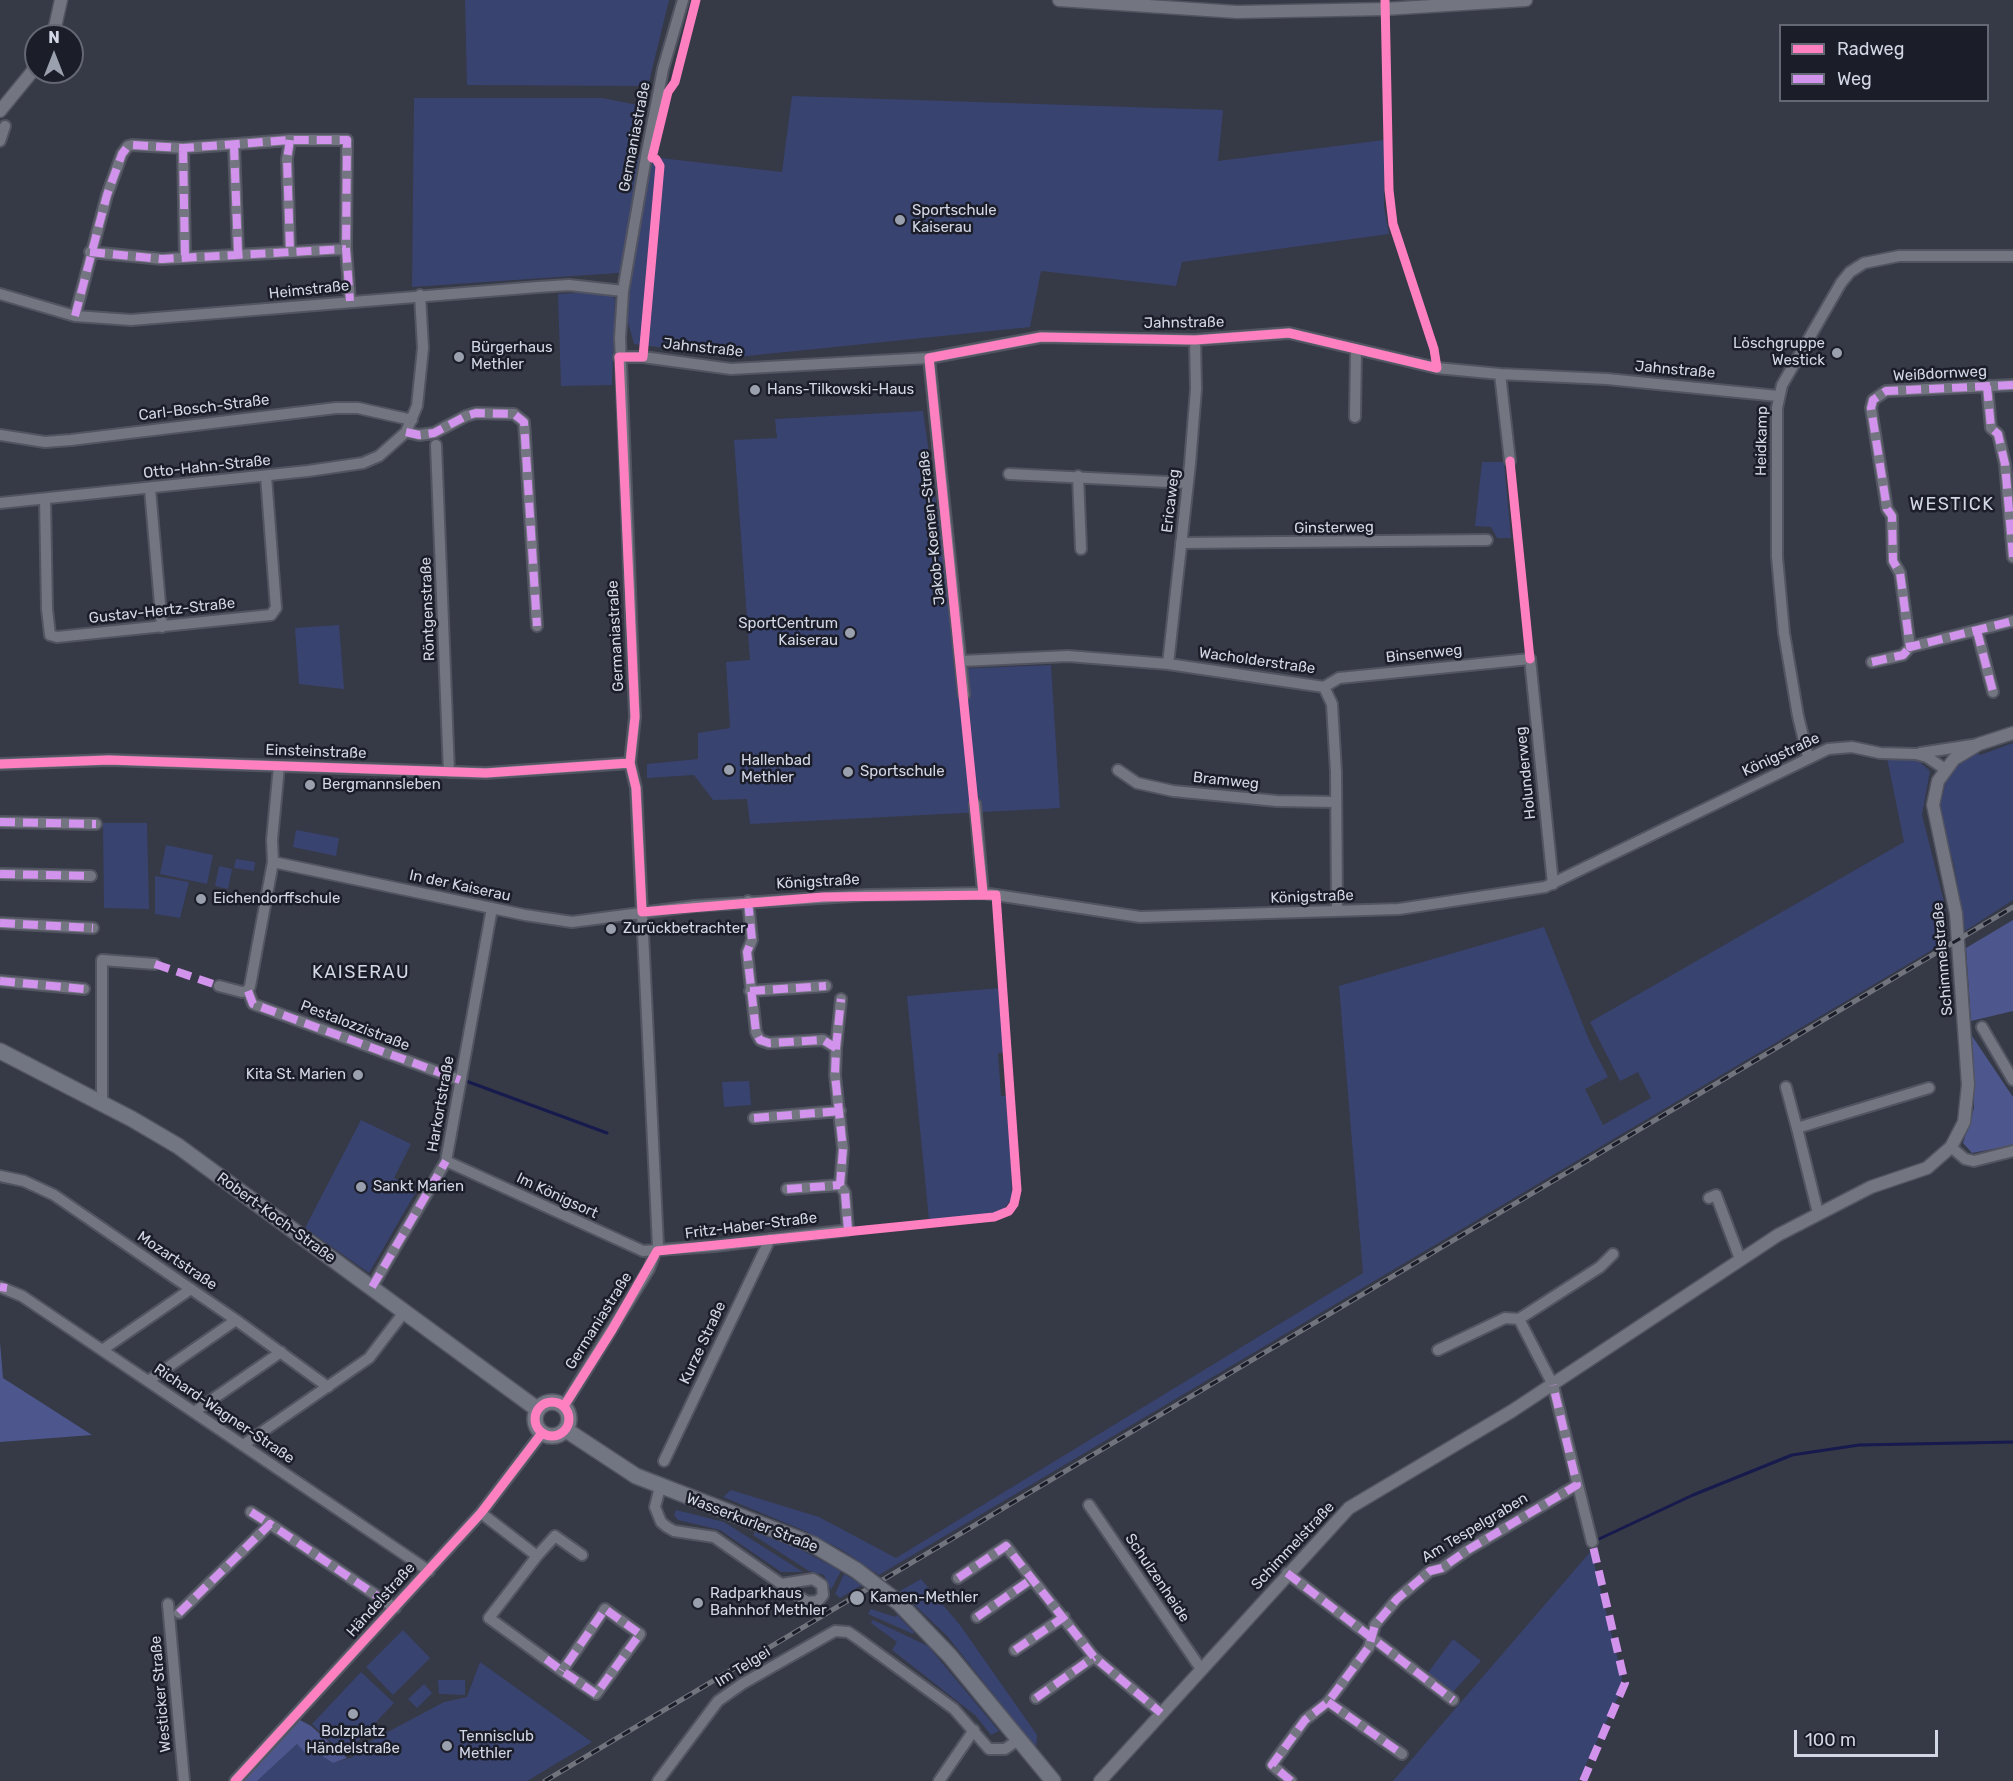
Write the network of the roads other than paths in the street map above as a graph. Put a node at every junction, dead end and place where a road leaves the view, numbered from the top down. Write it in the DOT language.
graph roads {
  1 [pos="61,0"];
  2 [pos="683,0"];
  3 [pos="1059,0"];
  4 [pos="1526,0"];
  5 [pos="1385,5"];
  6 [pos="56,24"];
  7 [pos="24,82"];
  8 [pos="0,111"];
  9 [pos="5,126"];
  10 [pos="290,140"];
  11 [pos="0,141"];
  12 [pos="234,145"];
  13 [pos="183,148"];
  14 [pos="346,249"];
  15 [pos="290,251"];
  16 [pos="90,252"];
  17 [pos="238,254"];
  18 [pos="2013,256"];
  19 [pos="185,257"];
  20 [pos="623,291"];
  21 [pos="0,294"];
  22 [pos="420,295"];
  23 [pos="350,301"];
  24 [pos="75,316"];
  25 [pos="1195,340"];
  26 [pos="1356,350"];
  27 [pos="620,357"];
  28 [pos="929,358"];
  29 [pos="1500,374"];
  30 [pos="1987,386"];
  31 [pos="2013,386"];
  32 [pos="1778,396"];
  33 [pos="1355,417"];
  34 [pos="411,420"];
  35 [pos="406,432"];
  36 [pos="0,435"];
  37 [pos="436,445"];
  38 [pos="1510,461"];
  39 [pos="1009,474"];
  40 [pos="266,476"];
  41 [pos="1078,476"];
  42 [pos="1188,483"];
  43 [pos="150,489"];
  44 [pos="45,499"];
  45 [pos="0,503"];
  46 [pos="1487,540"];
  47 [pos="1181,543"];
  48 [pos="1081,549"];
  49 [pos="2013,557"];
  50 [pos="2013,621"];
  51 [pos="537,626"];
  52 [pos="162,627"];
  53 [pos="1977,631"];
  54 [pos="1910,647"];
  55 [pos="1530,659"];
  56 [pos="961,661"];
  57 [pos="1872,662"];
  58 [pos="1168,664"];
  59 [pos="1324,687"];
  60 [pos="1993,692"];
  61 [pos="964,695"];
  62 [pos="2013,733"];
  63 [pos="1979,744"];
  64 [pos="1916,754"];
  65 [pos="1809,757"];
  66 [pos="630,763"];
  67 [pos="0,764"];
  68 [pos="279,766"];
  69 [pos="1945,769"];
  70 [pos="1118,770"];
  71 [pos="449,772"];
  72 [pos="1335,802"];
  73 [pos="975,804"];
  74 [pos="0,822"];
  75 [pos="96,824"];
  76 [pos="273,862"];
  77 [pos="0,874"];
  78 [pos="91,876"];
  79 [pos="1553,884"];
  80 [pos="983,893"];
  81 [pos="748,901"];
  82 [pos="492,908"];
  83 [pos="1337,911"];
  84 [pos="642,912"];
  85 [pos="0,923"];
  86 [pos="93,928"];
  87 [pos="155,963"];
  88 [pos="0,981"];
  89 [pos="219,986"];
  90 [pos="826,986"];
  91 [pos="84,989"];
  92 [pos="248,991"];
  93 [pos="750,991"];
  94 [pos="841,999"];
  95 [pos="1982,1027"];
  96 [pos="836,1048"];
  97 [pos="0,1051"];
  98 [pos="460,1080"];
  99 [pos="2013,1080"];
  100 [pos="1786,1087"];
  101 [pos="1929,1088"];
  102 [pos="102,1103"];
  103 [pos="840,1111"];
  104 [pos="754,1118"];
  105 [pos="1797,1128"];
  106 [pos="1952,1147"];
  107 [pos="2013,1151"];
  108 [pos="446,1161"];
  109 [pos="0,1176"];
  110 [pos="840,1185"];
  111 [pos="787,1189"];
  112 [pos="1709,1198"];
  113 [pos="1818,1213"];
  114 [pos="770,1239"];
  115 [pos="657,1251"];
  116 [pos="1613,1254"];
  117 [pos="1740,1259"];
  118 [pos="0,1287"];
  119 [pos="372,1287"];
  120 [pos="191,1289"];
  121 [pos="405,1311"];
  122 [pos="1519,1318"];
  123 [pos="236,1320"];
  124 [pos="102,1350"];
  125 [pos="1438,1350"];
  126 [pos="281,1352"];
  127 [pos="148,1381"];
  128 [pos="1553,1384"];
  129 [pos="328,1387"];
  130 [pos="564,1406"];
  131 [pos="537,1409"];
  132 [pos="194,1412"];
  133 [pos="566,1430"];
  134 [pos="542,1433"];
  135 [pos="243,1445"];
  136 [pos="664,1461"];
  137 [pos="1577,1485"];
  138 [pos="660,1487"];
  139 [pos="1089,1505"];
  140 [pos="251,1512"];
  141 [pos="481,1513"];
  142 [pos="270,1524"];
  143 [pos="1592,1542"];
  144 [pos="582,1555"];
  145 [pos="537,1556"];
  146 [pos="429,1571"];
  147 [pos="1287,1573"];
  148 [pos="958,1578"];
  149 [pos="1032,1578"];
  150 [pos="782,1584"];
  151 [pos="168,1604"];
  152 [pos="395,1608"];
  153 [pos="179,1613"];
  154 [pos="977,1617"];
  155 [pos="1064,1617"];
  156 [pos="1372,1635"];
  157 [pos="1015,1650"];
  158 [pos="1094,1657"];
  159 [pos="1201,1669"];
  160 [pos="562,1671"];
  161 [pos="1036,1698"];
  162 [pos="1453,1700"];
  163 [pos="1328,1702"];
  164 [pos="1161,1713"];
  165 [pos="974,1730"];
  166 [pos="1018,1740"];
  167 [pos="1402,1754"];
  168 [pos="184,1781"];
  169 [pos="235,1781"];
  170 [pos="658,1781"];
  171 [pos="939,1781"];
  172 [pos="1053,1781"];
  173 [pos="1100,1781"];
  174 [pos="1291,1781"];
  1 -- 6 [label="street"];
  2 -- 20 [label="street, Germaniastraße"];
  3 -- 5 [label="street"];
  4 -- 5 [label="street"];
  7 -- 8 [label="street"];
  9 -- 11 [label="street"];
  10 -- 12 [label="street"];
  10 -- 14 [label="street"];
  10 -- 15 [label="street"];
  12 -- 13 [label="street"];
  12 -- 17 [label="street"];
  13 -- 16 [label="street"];
  13 -- 19 [label="street"];
  14 -- 15 [label="street"];
  14 -- 23 [label="street"];
  15 -- 17 [label="street"];
  16 -- 19 [label="street"];
  16 -- 24 [label="street"];
  17 -- 19 [label="street"];
  18 -- 32 [label="street, Heidkamp"];
  20 -- 22 [label="street, Heimstraße"];
  20 -- 27 [label="street, Germaniastraße"];
  21 -- 24 [label="street, Heimstraße"];
  22 -- 23 [label="street, Heimstraße"];
  22 -- 34 [label="street, Otto-Hahn-Straße"];
  23 -- 24 [label="street, Heimstraße"];
  25 -- 26 [label="street, Jahnstraße"];
  25 -- 28 [label="street, Jahnstraße"];
  25 -- 42 [label="street, Ericaweg"];
  26 -- 29 [label="street, Jahnstraße"];
  26 -- 33 [label="street"];
  27 -- 28 [label="street, Jahnstraße"];
  27 -- 66 [label="street, Germaniastraße"];
  28 -- 56 [label="street, Jakob-Koenen-Straße"];
  29 -- 32 [label="street, Jahnstraße"];
  29 -- 38 [label="street"];
  30 -- 31 [label="street, Weißdornweg"];
  30 -- 49 [label="street"];
  30 -- 54 [label="street, Weißdornweg"];
  32 -- 65 [label="street, Heidkamp"];
  34 -- 35 [label="street, Otto-Hahn-Straße"];
  34 -- 36 [label="street, Carl-Bosch-Straße"];
  35 -- 40 [label="street, Otto-Hahn-Straße"];
  35 -- 51 [label="street"];
  37 -- 71 [label="street, Röntgenstraße"];
  39 -- 41 [label="street"];
  40 -- 43 [label="street, Otto-Hahn-Straße"];
  40 -- 52 [label="street, Gustav-Hertz-Straße"];
  41 -- 42 [label="street"];
  41 -- 48 [label="street"];
  42 -- 47 [label="street, Ericaweg"];
  43 -- 44 [label="street, Otto-Hahn-Straße"];
  43 -- 52 [label="street"];
  44 -- 45 [label="street, Otto-Hahn-Straße"];
  44 -- 52 [label="street, Gustav-Hertz-Straße"];
  46 -- 47 [label="street, Ginsterweg"];
  47 -- 58 [label="street, Ericaweg"];
  50 -- 53 [label="street"];
  53 -- 54 [label="street"];
  53 -- 60 [label="street"];
  54 -- 57 [label="street"];
  55 -- 59 [label="street, Binsenweg"];
  55 -- 79 [label="street, Holunderweg"];
  56 -- 58 [label="street, Wacholderstraße"];
  56 -- 61 [label="street, Jakob-Koenen-Straße"];
  58 -- 59 [label="street, Wacholderstraße"];
  59 -- 72 [label="street, Wacholderstraße"];
  62 -- 63 [label="street, Königstraße"];
  63 -- 64 [label="street, Königstraße"];
  63 -- 69 [label="street, Königstraße"];
  64 -- 65 [label="street, Königstraße"];
  64 -- 69 [label="street, Königstraße"];
  65 -- 79 [label="street, Königstraße"];
  66 -- 71 [label="street, Einsteinstraße"];
  66 -- 84 [label="street, Germaniastraße"];
  67 -- 68 [label="street, Einsteinstraße"];
  68 -- 71 [label="street, Einsteinstraße"];
  68 -- 76 [label="street"];
  69 -- 106 [label="street, Schimmelstraße"];
  70 -- 72 [label="street, Bramweg"];
  72 -- 83 [label="street, Wacholderstraße"];
  73 -- 80 [label="street"];
  74 -- 75 [label="street"];
  76 -- 82 [label="street, In der Kaiserau"];
  76 -- 92 [label="street"];
  77 -- 78 [label="street"];
  79 -- 83 [label="street, Königstraße"];
  80 -- 81 [label="street, Königstraße"];
  80 -- 83 [label="street, Königstraße"];
  81 -- 84 [label="street, Königstraße"];
  81 -- 93 [label="street"];
  82 -- 84 [label="street, In der Kaiserau"];
  82 -- 98 [label="street, Harkortstraße"];
  84 -- 115 [label="street, Germaniastraße"];
  85 -- 86 [label="street"];
  87 -- 102 [label="street"];
  88 -- 91 [label="street"];
  89 -- 92 [label="street"];
  90 -- 93 [label="street"];
  92 -- 98 [label="street, Pestalozzistraße"];
  93 -- 96 [label="street"];
  94 -- 96 [label="street"];
  95 -- 99 [label="street"];
  96 -- 103 [label="street"];
  97 -- 102 [label="main road, Robert-Koch-Straße"];
  98 -- 108 [label="street, Harkortstraße"];
  100 -- 105 [label="street"];
  101 -- 105 [label="street"];
  102 -- 119 [label="main road, Robert-Koch-Straße"];
  103 -- 104 [label="street"];
  103 -- 110 [label="street"];
  105 -- 113 [label="street"];
  106 -- 107 [label="street"];
  106 -- 113 [label="street, Schimmelstraße"];
  108 -- 115 [label="street, Im Königsort"];
  108 -- 119 [label="street, Harkortstraße"];
  109 -- 120 [label="street, Mozartstraße"];
  110 -- 111 [label="street"];
  110 -- 114 [label="street, Fritz-Haber-Straße"];
  112 -- 117 [label="street"];
  113 -- 117 [label="street, Schimmelstraße"];
  114 -- 115 [label="street, Fritz-Haber-Straße"];
  114 -- 136 [label="street, Kurze Straße"];
  115 -- 130 [label="street, Germaniastraße"];
  116 -- 122 [label="street"];
  117 -- 128 [label="street, Schimmelstraße"];
  118 -- 124 [label="street, Richard-Wagner-Straße"];
  119 -- 121 [label="main road, Robert-Koch-Straße"];
  120 -- 123 [label="street, Mozartstraße"];
  120 -- 124 [label="street"];
  121 -- 129 [label="street"];
  121 -- 131 [label="main road, Robert-Koch-Straße"];
  122 -- 125 [label="street"];
  122 -- 128 [label="street"];
  123 -- 126 [label="street, Mozartstraße"];
  123 -- 127 [label="street"];
  124 -- 127 [label="street, Richard-Wagner-Straße"];
  126 -- 129 [label="street, Mozartstraße"];
  126 -- 132 [label="street"];
  127 -- 132 [label="street, Richard-Wagner-Straße"];
  128 -- 137 [label="street"];
  128 -- 147 [label="street, Schimmelstraße"];
  129 -- 135 [label="street"];
  130 -- 131 [label="main road"];
  130 -- 133 [label="main road"];
  131 -- 134 [label="main road"];
  132 -- 135 [label="street, Richard-Wagner-Straße"];
  133 -- 134 [label="main road"];
  133 -- 138 [label="main road"];
  134 -- 141 [label="street, Händelstraße"];
  135 -- 146 [label="street, Richard-Wagner-Straße"];
  137 -- 143 [label="street"];
  137 -- 156 [label="street, Am Tespelgraben"];
  138 -- 150 [label="street"];
  138 -- 166 [label="main road, Wasserkurler Straße, bridge"];
  139 -- 159 [label="street, Schulzenheide"];
  140 -- 142 [label="street"];
  141 -- 145 [label="street"];
  141 -- 146 [label="street, Händelstraße"];
  142 -- 152 [label="street"];
  142 -- 153 [label="street"];
  144 -- 145 [label="street"];
  145 -- 160 [label="street"];
  146 -- 152 [label="street, Händelstraße"];
  147 -- 156 [label="street"];
  147 -- 159 [label="street, Schimmelstraße"];
  148 -- 149 [label="street"];
  149 -- 154 [label="street"];
  149 -- 155 [label="street"];
  151 -- 168 [label="street, Westicker Straße"];
  152 -- 169 [label="street, Händelstraße"];
  155 -- 157 [label="street"];
  155 -- 158 [label="street"];
  156 -- 162 [label="street"];
  156 -- 163 [label="street, Am Tespelgraben"];
  158 -- 161 [label="street"];
  158 -- 164 [label="street"];
  159 -- 164 [label="street, Schimmelstraße"];
  160 -- 160 [label="street"];
  163 -- 167 [label="street"];
  163 -- 174 [label="street, Am Tespelgraben"];
  164 -- 173 [label="street, Schimmelstraße"];
  165 -- 166 [label="street"];
  165 -- 170 [label="street, Im Telgei"];
  165 -- 171 [label="street"];
  166 -- 172 [label="main road, Wasserkurler Straße"];
}
